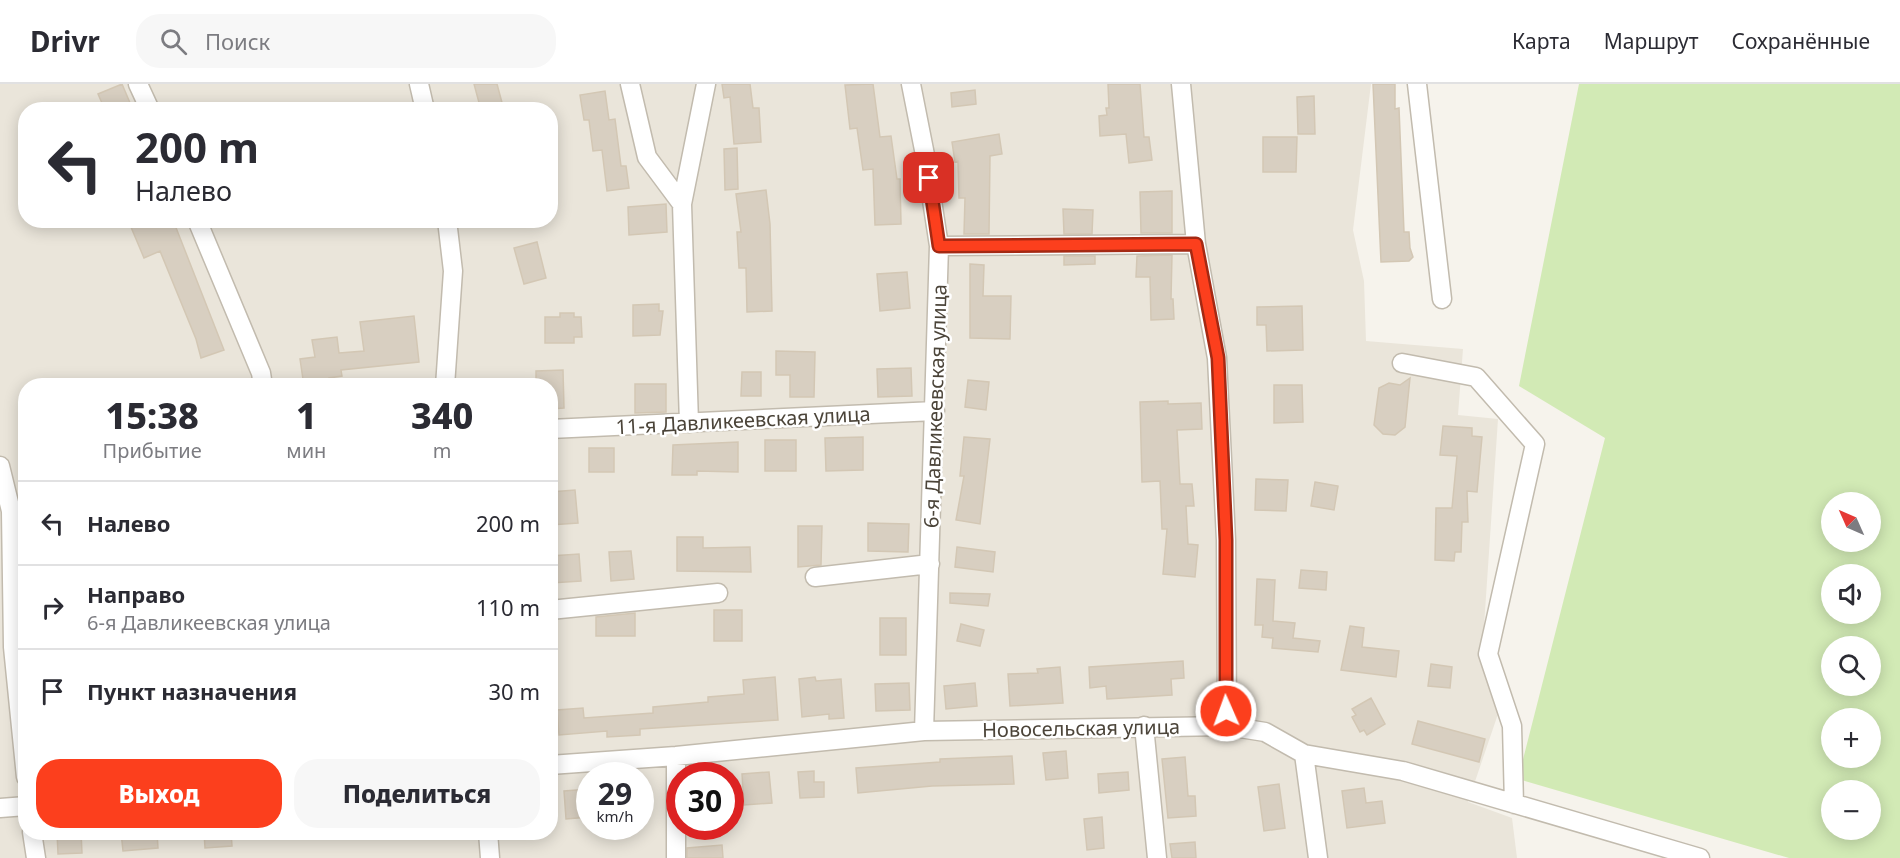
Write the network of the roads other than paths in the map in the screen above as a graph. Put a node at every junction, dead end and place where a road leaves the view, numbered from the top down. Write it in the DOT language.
graph roads {
  1 [pos="138,84"];
  2 [pos="419,84"];
  3 [pos="630,84"];
  4 [pos="706,84"];
  5 [pos="911,84"];
  6 [pos="1181,84"];
  7 [pos="1417,84"];
  8 [pos="146,102"];
  9 [pos="423,102"];
  10 [pos="682,204"];
  11 [pos="200,228"];
  12 [pos="448,228"];
  13 [pos="1196,244"];
  14 [pos="939,246"];
  15 [pos="1442,299"];
  16 [pos="1402,363"];
  17 [pos="262,378"];
  18 [pos="446,378"];
  19 [pos="935,411"];
  20 [pos="688,423"];
  21 [pos="558,429"];
  22 [pos="0,466"];
  23 [pos="12,510"];
  24 [pos="930,564"];
  25 [pos="815,577"];
  26 [pos="718,593"];
  27 [pos="558,609"];
  28 [pos="13,647"];
  29 [pos="18,697"];
  30 [pos="1144,726"];
  31 [pos="1227,726"];
  32 [pos="924,731"];
  33 [pos="1304,754"];
  34 [pos="676,756"];
  35 [pos="558,764"];
  36 [pos="1514,804"];
  37 [pos="18,807"];
  38 [pos="0,808"];
  39 [pos="33,840"];
  40 [pos="489,840"];
  41 [pos="36,858"];
  42 [pos="490,858"];
  43 [pos="676,858"];
  44 [pos="1157,858"];
  45 [pos="1318,858"];
  46 [pos="1700,858"];
  1 -- 8 [label="street"];
  2 -- 9 [label="street"];
  3 -- 10 [label="street"];
  4 -- 10 [label="street"];
  5 -- 14 [label="street, 6-я Давликеевская улица"];
  6 -- 13 [label="street"];
  7 -- 15 [label="street"];
  10 -- 20 [label="street"];
  11 -- 17 [label="street"];
  12 -- 18 [label="street"];
  13 -- 14 [label="street"];
  13 -- 31 [label="street"];
  14 -- 19 [label="street, 6-я Давликеевская улица"];
  16 -- 36 [label="street"];
  19 -- 20 [label="street, 11-я Давликеевская улица"];
  19 -- 24 [label="street, 6-я Давликеевская улица"];
  20 -- 21 [label="street, 11-я Давликеевская улица"];
  22 -- 23 [label="street"];
  23 -- 28 [label="street"];
  24 -- 25 [label="street"];
  24 -- 32 [label="street, 6-я Давликеевская улица"];
  26 -- 27 [label="street"];
  28 -- 29 [label="street"];
  30 -- 31 [label="street, Новосельская улица"];
  30 -- 32 [label="street, Новосельская улица"];
  30 -- 44 [label="street"];
  31 -- 33 [label="street, Новосельская улица"];
  32 -- 34 [label="street, Новосельская улица"];
  33 -- 36 [label="street, Новосельская улица"];
  33 -- 45 [label="street"];
  34 -- 35 [label="street, Новосельская улица"];
  34 -- 43 [label="street"];
  36 -- 46 [label="street, Новосельская улица"];
  37 -- 38 [label="street"];
  39 -- 41 [label="street"];
  40 -- 42 [label="street"];
}
